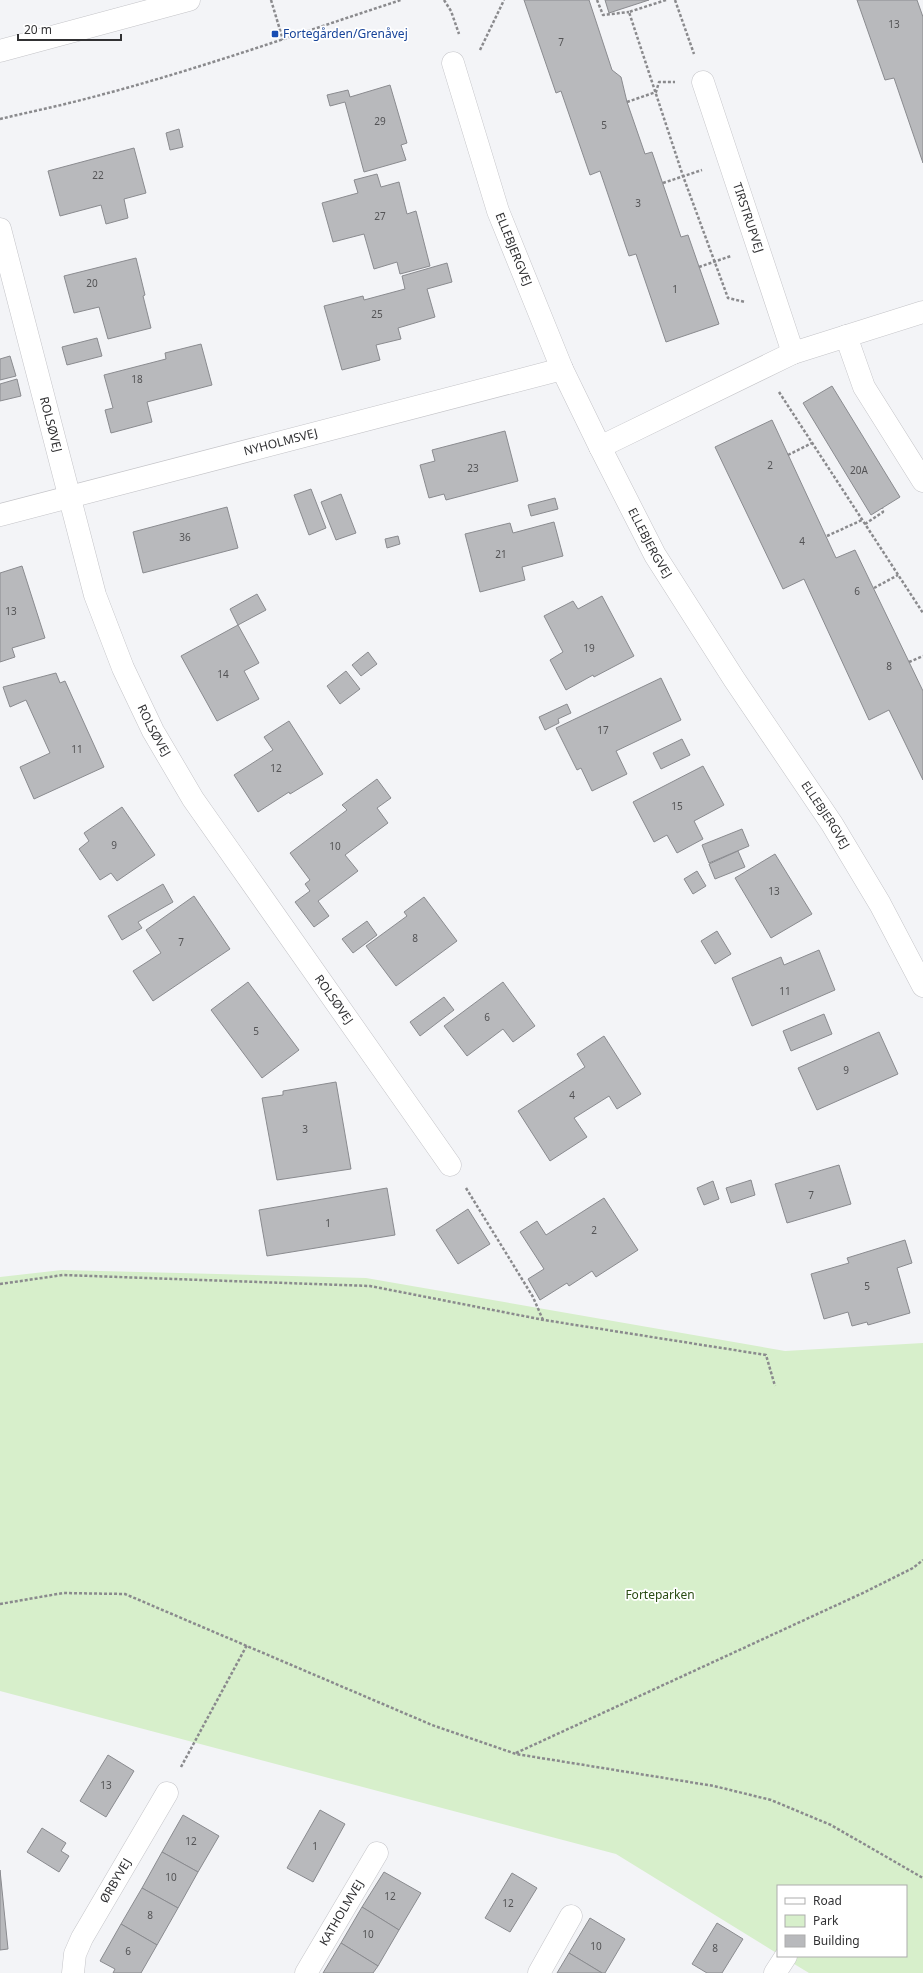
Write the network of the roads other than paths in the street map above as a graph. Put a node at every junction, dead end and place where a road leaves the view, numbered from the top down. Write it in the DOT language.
graph roads {
  1 [pos="189,0"];
  2 [pos="0,51"];
  3 [pos="452,63"];
  4 [pos="703,82"];
  5 [pos="0,228"];
  6 [pos="923,312"];
  7 [pos="846,336"];
  8 [pos="793,353"];
  9 [pos="562,370"];
  10 [pos="600,447"];
  11 [pos="923,481"];
  12 [pos="69,497"];
  13 [pos="0,515"];
  14 [pos="923,986"];
  15 [pos="450,1165"];
  16 [pos="167,1792"];
  17 [pos="377,1853"];
  18 [pos="571,1916"];
  19 [pos="785,1957"];
  20 [pos="73,1973"];
  21 [pos="306,1973"];
  22 [pos="539,1973"];
  23 [pos="775,1973"];
  1 -- 2 [label="street"];
  3 -- 9 [label="street, ELLEBJERGVEJ"];
  4 -- 8 [label="street, TIRSTRUPVEJ"];
  5 -- 12 [label="street, ROLSØVEJ"];
  6 -- 7 [label="street"];
  7 -- 8 [label="street"];
  7 -- 11 [label="street"];
  8 -- 10 [label="street"];
  9 -- 10 [label="street, ELLEBJERGVEJ"];
  9 -- 12 [label="street, NYHOLMSVEJ"];
  10 -- 14 [label="street, ELLEBJERGVEJ"];
  12 -- 13 [label="street, NYHOLMSVEJ"];
  12 -- 15 [label="street, ROLSØVEJ"];
  16 -- 20 [label="street, ØRBYVEJ"];
  17 -- 21 [label="street, KATHOLMVEJ"];
  18 -- 22 [label="street"];
  19 -- 23 [label="street"];
}
